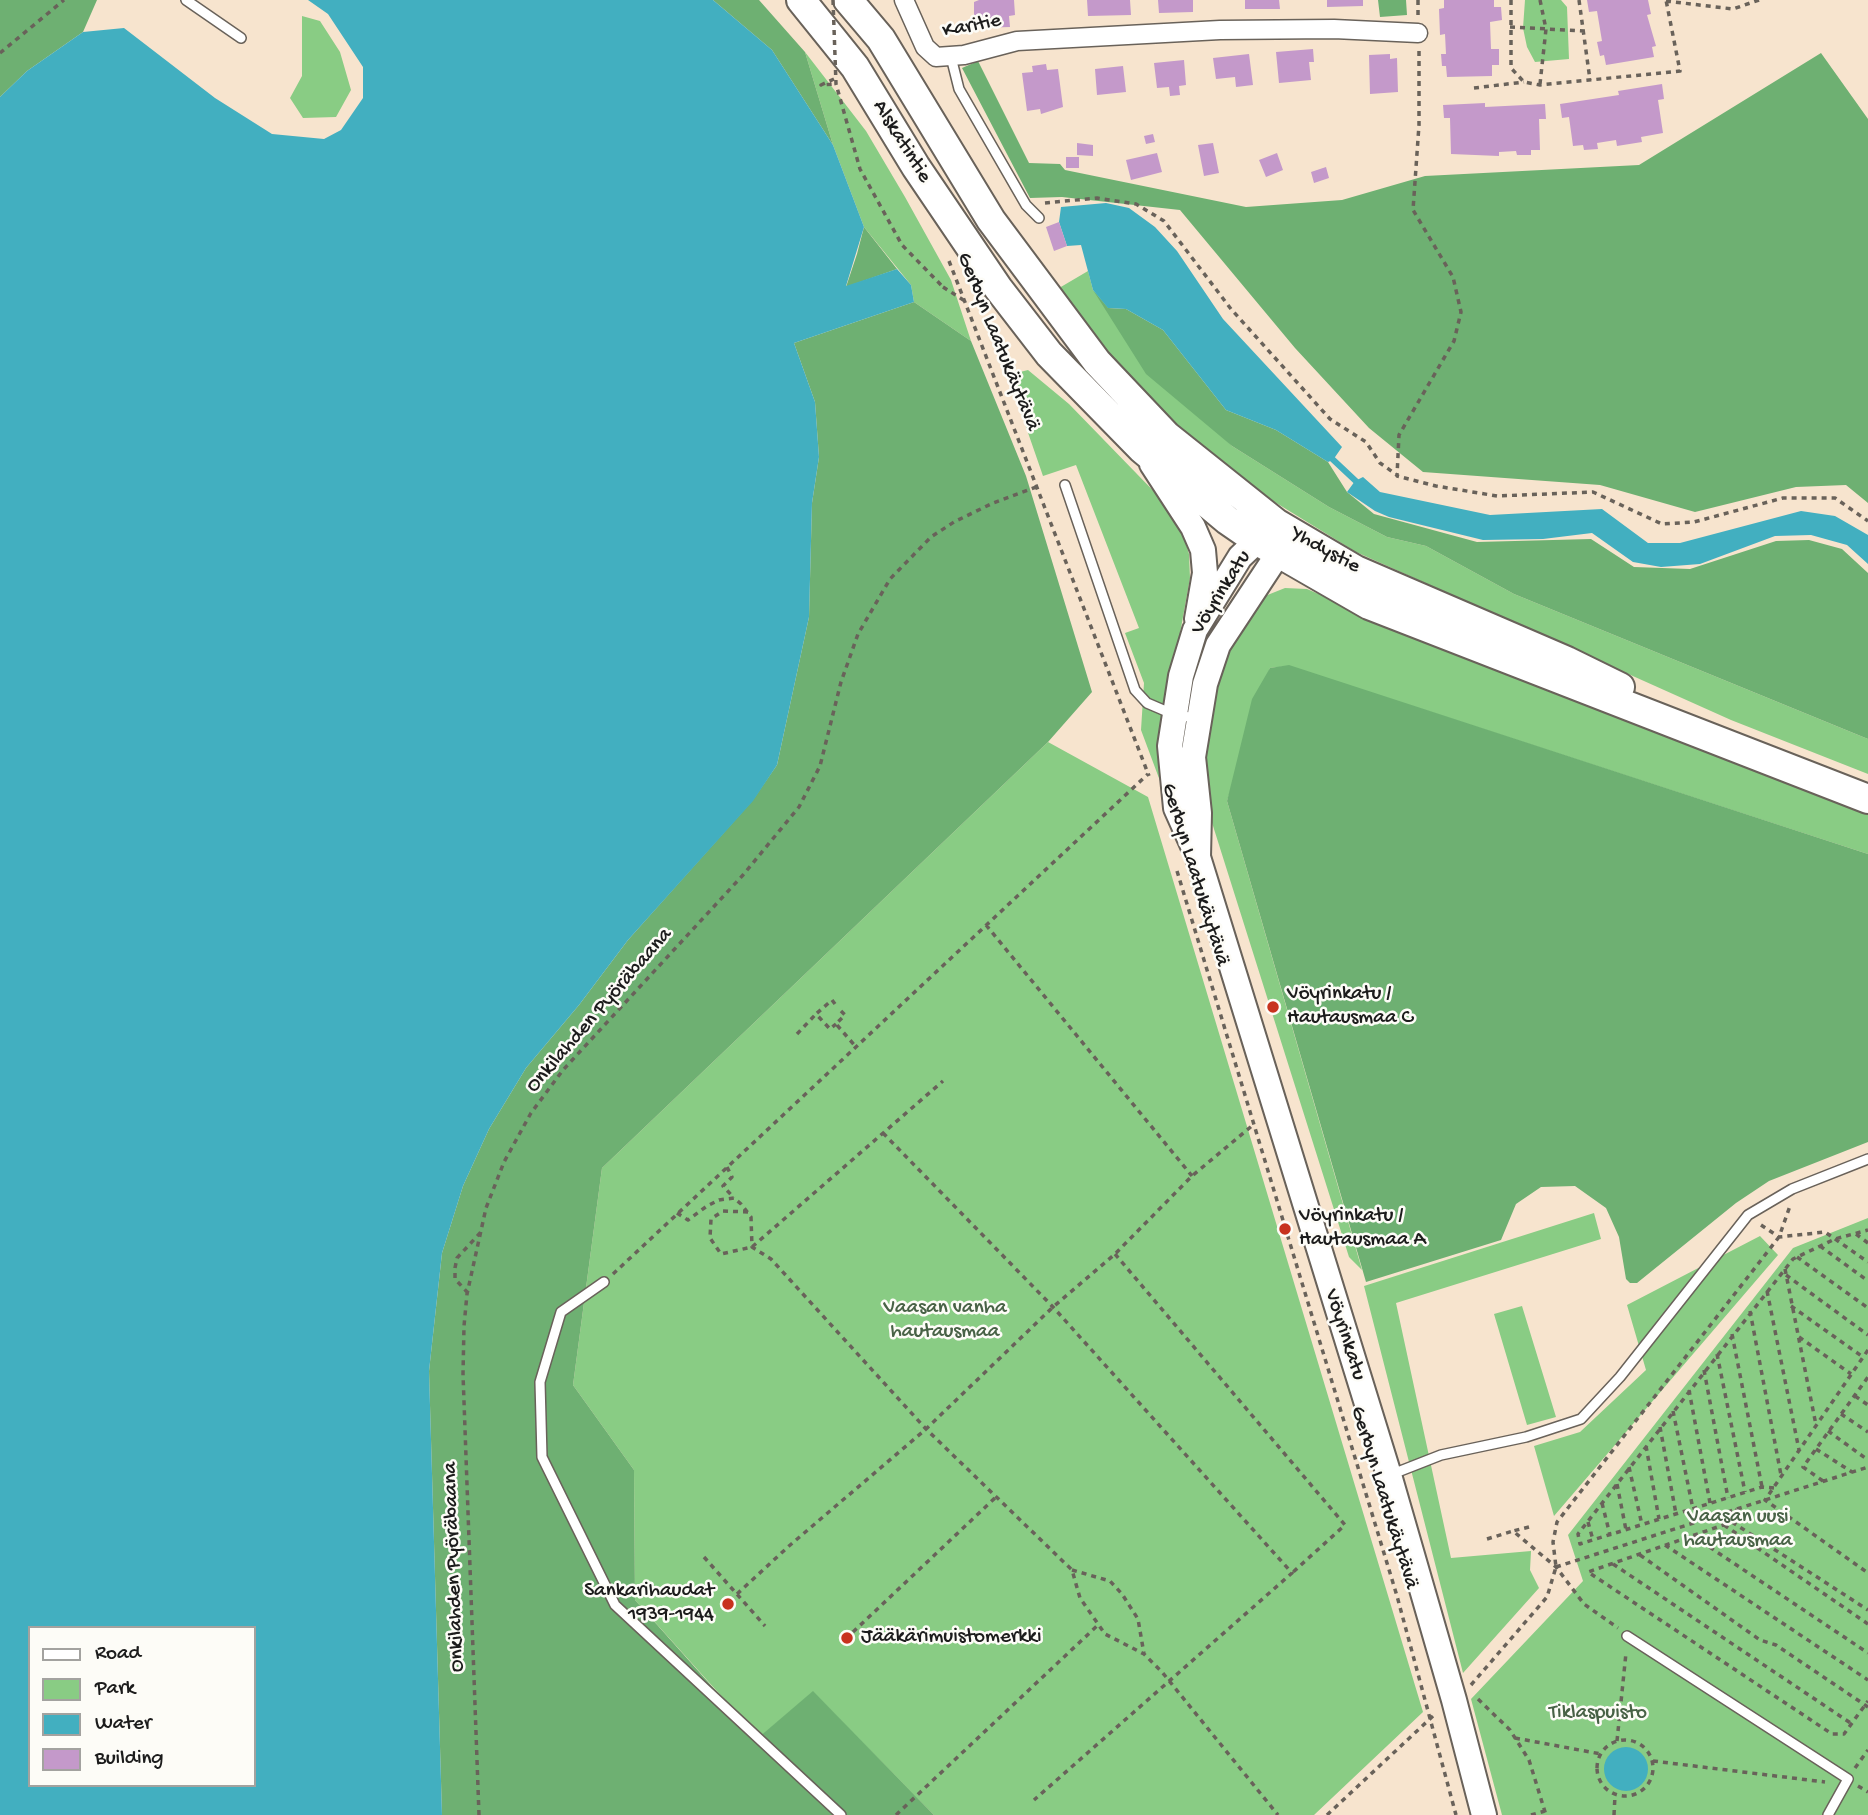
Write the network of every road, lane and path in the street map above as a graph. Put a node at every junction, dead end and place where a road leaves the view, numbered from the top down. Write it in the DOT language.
graph roads {
  1 [pos="64,0"];
  2 [pos="186,0"];
  3 [pos="801,0"];
  4 [pos="833,0"];
  5 [pos="848,0"];
  6 [pos="904,0"];
  7 [pos="1511,0"];
  8 [pos="1541,0"];
  9 [pos="1579,0"];
  10 [pos="1759,0"];
  11 [pos="1666,1"];
  12 [pos="1510,27"];
  13 [pos="1546,29"];
  14 [pos="1585,31"];
  15 [pos="1418,33"];
  16 [pos="241,38"];
  17 [pos="0,53"];
  18 [pos="951,57"];
  19 [pos="830,68"];
  20 [pos="836,77"];
  21 [pos="1590,80"];
  22 [pos="1524,82"];
  23 [pos="836,85"];
  24 [pos="1540,85"];
  25 [pos="1474,88"];
  26 [pos="844,89"];
  27 [pos="1026,205"];
  28 [pos="1039,218"];
  29 [pos="991,219"];
  30 [pos="943,250"];
  31 [pos="998,288"];
  32 [pos="965,301"];
  33 [pos="1142,449"];
  34 [pos="1397,476"];
  35 [pos="1065,485"];
  36 [pos="1039,486"];
  37 [pos="1868,521"];
  38 [pos="1270,539"];
  39 [pos="1195,630"];
  40 [pos="1186,717"];
  41 [pos="1148,774"];
  42 [pos="1152,787"];
  43 [pos="1868,799"];
  44 [pos="1187,861"];
  45 [pos="986,925"];
  46 [pos="835,1003"];
  47 [pos="841,1011"];
  48 [pos="816,1014"];
  49 [pos="836,1024"];
  50 [pos="797,1034"];
  51 [pos="857,1048"];
  52 [pos="943,1081"];
  53 [pos="1253,1124"];
  54 [pos="883,1133"];
  55 [pos="1868,1159"];
  56 [pos="727,1166"];
  57 [pos="1192,1176"];
  58 [pos="1792,1189"];
  59 [pos="734,1198"];
  60 [pos="748,1212"];
  61 [pos="677,1213"];
  62 [pos="1748,1215"];
  63 [pos="1868,1230"];
  64 [pos="481,1231"];
  65 [pos="1855,1233"];
  66 [pos="1779,1237"];
  67 [pos="1835,1238"];
  68 [pos="1868,1243"];
  69 [pos="1820,1246"];
  70 [pos="752,1247"];
  71 [pos="1115,1254"];
  72 [pos="1797,1257"];
  73 [pos="1868,1262"];
  74 [pos="1785,1268"];
  75 [pos="1786,1275"];
  76 [pos="1868,1281"];
  77 [pos="604,1282"];
  78 [pos="1767,1290"];
  79 [pos="468,1293"];
  80 [pos="1791,1306"];
  81 [pos="1052,1307"];
  82 [pos="1868,1308"];
  83 [pos="1750,1311"];
  84 [pos="1732,1334"];
  85 [pos="1868,1335"];
  86 [pos="1799,1337"];
  87 [pos="1868,1350"];
  88 [pos="1717,1353"];
  89 [pos="1863,1357"];
  90 [pos="1704,1370"];
  91 [pos="1851,1374"];
  92 [pos="1868,1378"];
  93 [pos="1689,1390"];
  94 [pos="1855,1395"];
  95 [pos="1868,1405"];
  96 [pos="1673,1410"];
  97 [pos="1841,1414"];
  98 [pos="1816,1425"];
  99 [pos="1660,1427"];
  100 [pos="926,1429"];
  101 [pos="1828,1431"];
  102 [pos="1868,1432"];
  103 [pos="1646,1446"];
  104 [pos="1816,1448"];
  105 [pos="1799,1450"];
  106 [pos="1868,1460"];
  107 [pos="1629,1467"];
  108 [pos="1868,1467"];
  109 [pos="1852,1472"];
  110 [pos="1389,1475"];
  111 [pos="1781,1477"];
  112 [pos="1823,1482"];
  113 [pos="1617,1483"];
  114 [pos="1762,1487"];
  115 [pos="1774,1488"];
  116 [pos="1745,1492"];
  117 [pos="996,1497"];
  118 [pos="1728,1498"];
  119 [pos="1765,1500"];
  120 [pos="1602,1503"];
  121 [pos="1710,1503"];
  122 [pos="1693,1509"];
  123 [pos="1737,1509"];
  124 [pos="1676,1514"];
  125 [pos="1659,1519"];
  126 [pos="1588,1521"];
  127 [pos="1732,1522"];
  128 [pos="1642,1525"];
  129 [pos="1724,1525"];
  130 [pos="1530,1527"];
  131 [pos="1626,1530"];
  132 [pos="1513,1531"];
  133 [pos="1610,1535"];
  134 [pos="1693,1536"];
  135 [pos="1487,1539"];
  136 [pos="1593,1541"];
  137 [pos="1665,1545"];
  138 [pos="1640,1554"];
  139 [pos="704,1557"];
  140 [pos="1612,1564"];
  141 [pos="1556,1567"];
  142 [pos="1072,1570"];
  143 [pos="1292,1573"];
  144 [pos="1868,1573"];
  145 [pos="737,1594"];
  146 [pos="1868,1610"];
  147 [pos="1868,1624"];
  148 [pos="1099,1625"];
  149 [pos="765,1626"];
  150 [pos="853,1632"];
  151 [pos="1627,1636"];
  152 [pos="1868,1653"];
  153 [pos="1144,1654"];
  154 [pos="1168,1679"];
  155 [pos="1868,1680"];
  156 [pos="1476,1697"];
  157 [pos="1867,1704"];
  158 [pos="1852,1724"];
  159 [pos="1515,1738"];
  160 [pos="1617,1741"];
  161 [pos="1868,1750"];
  162 [pos="1601,1754"];
  163 [pos="1653,1761"];
  164 [pos="1848,1779"];
  165 [pos="1615,1795"];
  166 [pos="1034,1800"];
  167 [pos="1546,1813"];
  168 [pos="479,1815"];
  169 [pos="841,1815"];
  170 [pos="896,1815"];
  171 [pos="1278,1815"];
  172 [pos="1456,1815"];
  173 [pos="1484,1815"];
  174 [pos="1531,1815"];
  175 [pos="1614,1815"];
  176 [pos="1828,1815"];
  1 -- 17 [label="path"];
  2 -- 16 [label="lane"];
  3 -- 31 [label="main road, Alskatintie"];
  4 -- 23 [label="path, bridge"];
  5 -- 29 [label="main road, Alskatintie"];
  6 -- 18 [label="street, Karitie"];
  7 -- 12 [label="path"];
  8 -- 13 [label="path"];
  9 -- 14 [label="path"];
  10 -- 11 [label="path"];
  11 -- 21 [label="path"];
  12 -- 13 [label="path"];
  12 -- 22 [label="path"];
  13 -- 14 [label="path"];
  13 -- 24 [label="path"];
  14 -- 21 [label="path"];
  15 -- 18 [label="street, Karitie"];
  15 -- 34 [label="path"];
  18 -- 27 [label="lane"];
  19 -- 20 [label="path"];
  20 -- 23 [label="path"];
  20 -- 26 [label="path"];
  21 -- 24 [label="path"];
  22 -- 24 [label="path"];
  22 -- 25 [label="path"];
  23 -- 32 [label="path, bridge"];
  27 -- 28 [label="lane"];
  27 -- 34 [label="path"];
  29 -- 38 [label="main road, Yhdystie"];
  30 -- 32 [label="path, Gerbyn Laatukäytävä"];
  31 -- 33 [label="main road, Yhdystie"];
  32 -- 36 [label="path, Gerbyn Laatukäytävä"];
  33 -- 38 [label="main road, Yhdystie"];
  33 -- 39 [label="main road"];
  34 -- 37 [label="path"];
  35 -- 40 [label="lane"];
  36 -- 41 [label="path, Gerbyn Laatukäytävä"];
  36 -- 64 [label="path, Onkilahden Pyöräbaana"];
  38 -- 39 [label="main road, Vöyrinkatu"];
  38 -- 40 [label="main road, Vöyrinkatu"];
  38 -- 43 [label="main road, Yhdystie"];
  39 -- 40 [label="main road, Vöyrinkatu"];
  40 -- 44 [label="main road, Vöyrinkatu"];
  41 -- 42 [label="path, Gerbyn Laatukäytävä"];
  41 -- 45 [label="path"];
  44 -- 53 [label="path, Gerbyn Laatukäytävä"];
  44 -- 110 [label="main road, Vöyrinkatu"];
  45 -- 51 [label="path"];
  45 -- 57 [label="path"];
  46 -- 48 [label="path"];
  47 -- 49 [label="path"];
  48 -- 49 [label="path"];
  48 -- 50 [label="path"];
  49 -- 51 [label="path"];
  51 -- 56 [label="path"];
  52 -- 54 [label="path"];
  53 -- 57 [label="path"];
  53 -- 172 [label="path, Gerbyn Laatukäytävä"];
  54 -- 70 [label="path"];
  54 -- 81 [label="path"];
  55 -- 58 [label="lane"];
  56 -- 59 [label="path"];
  56 -- 61 [label="path"];
  57 -- 71 [label="path"];
  58 -- 62 [label="lane"];
  58 -- 66 [label="path"];
  59 -- 60 [label="path"];
  59 -- 61 [label="path"];
  60 -- 70 [label="path"];
  60 -- 70 [label="path"];
  61 -- 77 [label="path"];
  62 -- 66 [label="path"];
  62 -- 110 [label="lane"];
  63 -- 65 [label="path"];
  64 -- 79 [label="path, Onkilahden Pyöräbaana"];
  64 -- 79 [label="path"];
  65 -- 67 [label="path"];
  65 -- 68 [label="path"];
  66 -- 67 [label="path"];
  66 -- 141 [label="path"];
  67 -- 69 [label="path"];
  67 -- 73 [label="path"];
  69 -- 72 [label="path"];
  69 -- 76 [label="path"];
  70 -- 100 [label="path"];
  71 -- 81 [label="path"];
  71 -- 143 [label="path"];
  72 -- 74 [label="path"];
  72 -- 82 [label="path"];
  74 -- 75 [label="path"];
  74 -- 78 [label="path"];
  75 -- 80 [label="path"];
  75 -- 85 [label="path"];
  77 -- 169 [label="lane"];
  78 -- 83 [label="path"];
  78 -- 105 [label="path"];
  79 -- 168 [label="path, Onkilahden Pyöräbaana"];
  80 -- 86 [label="path"];
  80 -- 89 [label="path"];
  81 -- 100 [label="path"];
  81 -- 143 [label="path"];
  83 -- 84 [label="path"];
  83 -- 111 [label="path"];
  84 -- 88 [label="path"];
  84 -- 114 [label="path"];
  86 -- 91 [label="path"];
  86 -- 98 [label="path"];
  87 -- 89 [label="path"];
  88 -- 90 [label="path"];
  88 -- 116 [label="path"];
  89 -- 91 [label="path"];
  90 -- 93 [label="path"];
  90 -- 118 [label="path"];
  91 -- 98 [label="path"];
  92 -- 94 [label="path"];
  93 -- 96 [label="path"];
  93 -- 121 [label="path"];
  94 -- 95 [label="path"];
  94 -- 97 [label="path"];
  96 -- 99 [label="path"];
  96 -- 122 [label="path"];
  97 -- 101 [label="path"];
  97 -- 102 [label="path"];
  98 -- 105 [label="path"];
  99 -- 103 [label="path"];
  99 -- 124 [label="path"];
  100 -- 117 [label="path"];
  100 -- 145 [label="path"];
  101 -- 104 [label="path"];
  101 -- 106 [label="path"];
  103 -- 107 [label="path"];
  103 -- 125 [label="path"];
  104 -- 109 [label="path"];
  104 -- 112 [label="path"];
  105 -- 111 [label="path"];
  107 -- 113 [label="path"];
  107 -- 128 [label="path"];
  108 -- 109 [label="path"];
  109 -- 112 [label="path"];
  110 -- 173 [label="main road, Vöyrinkatu"];
  111 -- 115 [label="path"];
  112 -- 119 [label="path"];
  113 -- 120 [label="path"];
  113 -- 131 [label="path"];
  114 -- 115 [label="path"];
  114 -- 116 [label="path"];
  115 -- 119 [label="path"];
  116 -- 118 [label="path"];
  117 -- 142 [label="path"];
  117 -- 150 [label="path"];
  118 -- 121 [label="path"];
  119 -- 123 [label="path"];
  119 -- 144 [label="path"];
  120 -- 126 [label="path"];
  120 -- 133 [label="path"];
  121 -- 122 [label="path"];
  122 -- 124 [label="path"];
  123 -- 127 [label="path"];
  123 -- 141 [label="path"];
  124 -- 125 [label="path"];
  125 -- 128 [label="path"];
  126 -- 136 [label="path"];
  126 -- 136 [label="path"];
  127 -- 129 [label="path"];
  127 -- 146 [label="path"];
  128 -- 131 [label="path"];
  129 -- 134 [label="path"];
  129 -- 147 [label="path"];
  130 -- 132 [label="path"];
  131 -- 133 [label="path"];
  132 -- 135 [label="path"];
  132 -- 141 [label="path"];
  133 -- 136 [label="path"];
  134 -- 137 [label="path"];
  134 -- 152 [label="path"];
  137 -- 138 [label="path"];
  137 -- 155 [label="path"];
  138 -- 140 [label="path"];
  138 -- 157 [label="path"];
  139 -- 145 [label="path"];
  140 -- 158 [label="path"];
  140 -- 158 [label="path"];
  141 -- 151 [label="path"];
  142 -- 148 [label="path"];
  142 -- 153 [label="path"];
  143 -- 154 [label="path"];
  145 -- 149 [label="path"];
  148 -- 153 [label="path"];
  148 -- 170 [label="path"];
  151 -- 160 [label="path"];
  151 -- 164 [label="lane"];
  153 -- 154 [label="path"];
  154 -- 166 [label="path"];
  154 -- 171 [label="path"];
  156 -- 159 [label="path"];
  157 -- 158 [label="path"];
  159 -- 162 [label="path"];
  159 -- 167 [label="path"];
  160 -- 162 [label="path"];
  160 -- 163 [label="path"];
  161 -- 164 [label="path"];
  162 -- 165 [label="path"];
  163 -- 164 [label="path"];
  163 -- 165 [label="path"];
  164 -- 176 [label="lane"];
  165 -- 175 [label="path"];
  167 -- 174 [label="path"];
}
